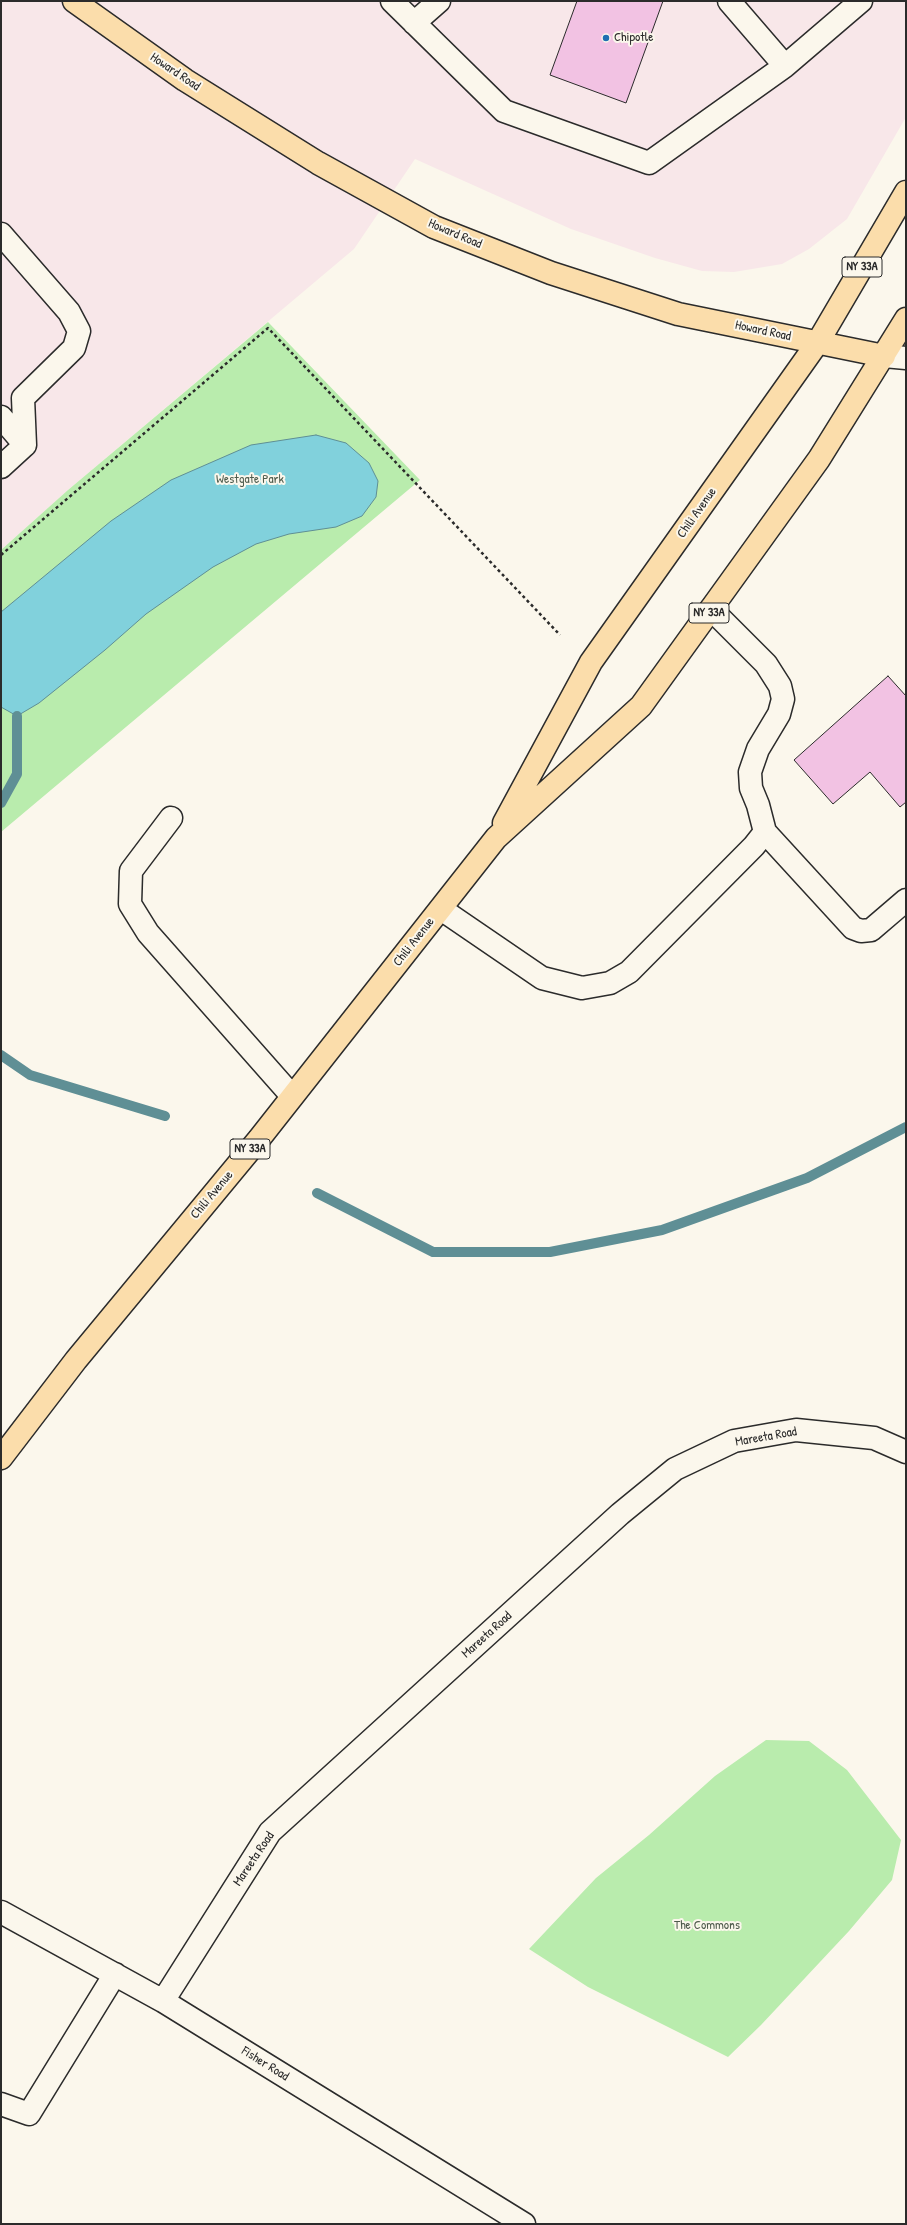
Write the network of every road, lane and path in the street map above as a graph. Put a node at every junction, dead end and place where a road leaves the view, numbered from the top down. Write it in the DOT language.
graph roads {
  1 [pos="74,1"];
  2 [pos="392,1"];
  3 [pos="440,1"];
  4 [pos="729,1"];
  5 [pos="861,1"];
  6 [pos="414,23"];
  7 [pos="785,66"];
  8 [pos="906,192"];
  9 [pos="1,234"];
  10 [pos="906,319"];
  11 [pos="818,342"];
  12 [pos="884,356"];
  13 [pos="906,358"];
  14 [pos="1,417"];
  15 [pos="25,445"];
  16 [pos="1,467"];
  17 [pos="1,555"];
  18 [pos="711,609"];
  19 [pos="560,635"];
  20 [pos="171,818"];
  21 [pos="765,832"];
  22 [pos="496,838"];
  23 [pos="906,900"];
  24 [pos="441,909"];
  25 [pos="292,1096"];
  26 [pos="906,1452"];
  27 [pos="1,1458"];
  28 [pos="1,1912"];
  29 [pos="114,1974"];
  30 [pos="163,2001"];
  31 [pos="1,2104"];
  32 [pos="524,2224"];
  1 -- 11 [label="main road, Howard Road"];
  2 -- 6 [label="street"];
  3 -- 6 [label="street"];
  4 -- 7 [label="street"];
  5 -- 7 [label="street"];
  6 -- 7 [label="street"];
  8 -- 11 [label="main road, Chili Avenue / NY 33A"];
  9 -- 15 [label="street"];
  10 -- 12 [label="main road, Chili Avenue / NY 33A"];
  11 -- 12 [label="main road, Howard Road"];
  11 -- 22 [label="main road, Chili Avenue / NY 33A"];
  12 -- 13 [label="street"];
  12 -- 18 [label="main road, Chili Avenue / NY 33A"];
  14 -- 15 [label="street"];
  15 -- 16 [label="street"];
  17 -- 19 [label="path"];
  18 -- 21 [label="street"];
  18 -- 22 [label="main road, Chili Avenue / NY 33A"];
  20 -- 25 [label="street"];
  21 -- 23 [label="street"];
  21 -- 24 [label="street"];
  22 -- 24 [label="main road, Chili Avenue / NY 33A"];
  24 -- 25 [label="main road, Chili Avenue / NY 33A"];
  25 -- 27 [label="main road, Chili Avenue / NY 33A"];
  26 -- 30 [label="street, Mareeta Road"];
  28 -- 29 [label="street, Fisher Road"];
  29 -- 30 [label="street, Fisher Road"];
  29 -- 31 [label="street"];
  30 -- 32 [label="street, Fisher Road"];
}
